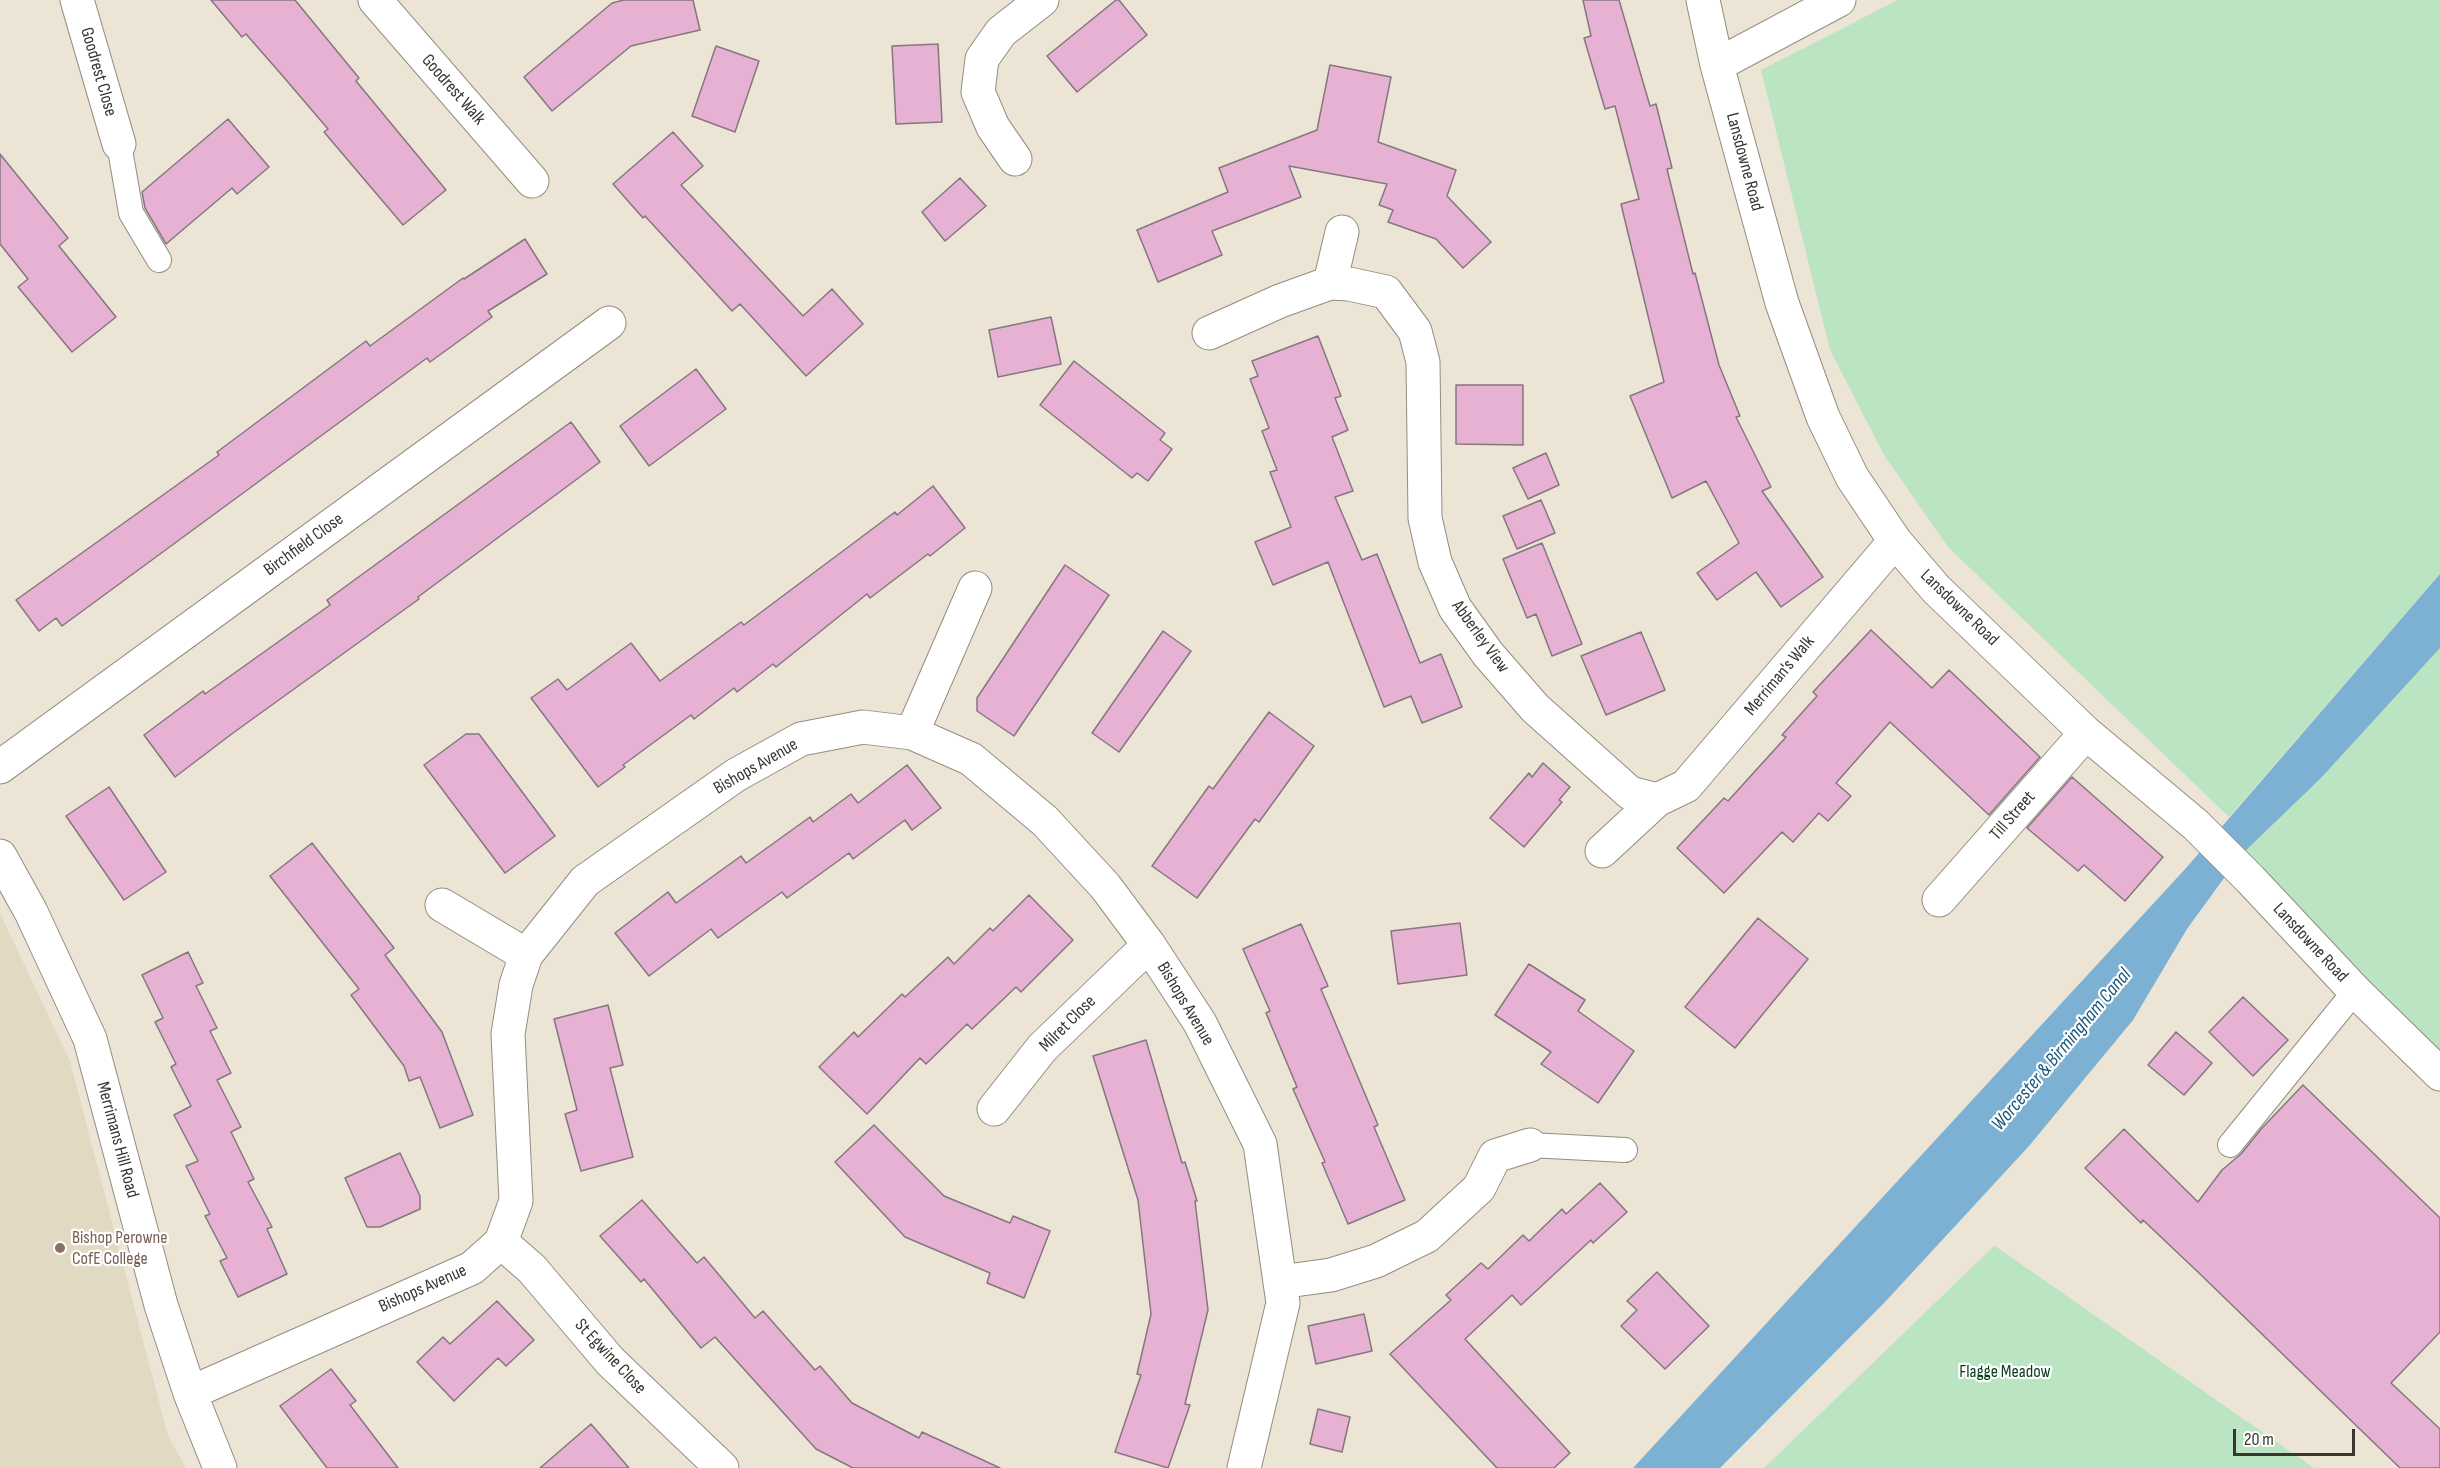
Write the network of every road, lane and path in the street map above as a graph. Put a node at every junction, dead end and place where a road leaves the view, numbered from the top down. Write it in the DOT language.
graph roads {
  1 [pos="77,0"];
  2 [pos="375,0"];
  3 [pos="1042,0"];
  4 [pos="1703,0"];
  5 [pos="1839,0"];
  6 [pos="1717,64"];
  7 [pos="119,144"];
  8 [pos="1015,159"];
  9 [pos="532,181"];
  10 [pos="1342,232"];
  11 [pos="159,260"];
  12 [pos="1330,283"];
  13 [pos="609,323"];
  14 [pos="1209,333"];
  15 [pos="1895,541"];
  16 [pos="975,588"];
  17 [pos="912,733"];
  18 [pos="2086,733"];
  19 [pos="0,767"];
  20 [pos="1657,800"];
  21 [pos="1602,851"];
  22 [pos="0,856"];
  23 [pos="1939,900"];
  24 [pos="442,905"];
  25 [pos="1149,945"];
  26 [pos="526,956"];
  27 [pos="2355,991"];
  28 [pos="2440,1074"];
  29 [pos="994,1109"];
  30 [pos="2230,1144"];
  31 [pos="1530,1145"];
  32 [pos="1625,1150"];
  33 [pos="501,1242"];
  34 [pos="1280,1282"];
  35 [pos="190,1393"];
  36 [pos="220,1468"];
  37 [pos="722,1468"];
  38 [pos="1244,1468"];
  1 -- 7 [label="street, Goodrest Close"];
  2 -- 9 [label="street, Goodrest Walk"];
  3 -- 8 [label="street"];
  4 -- 6 [label="street, Lansdowne Road"];
  5 -- 6 [label="street"];
  6 -- 15 [label="street, Lansdowne Road"];
  7 -- 11 [label="lane"];
  10 -- 12 [label="street"];
  12 -- 14 [label="street, Abberley View"];
  12 -- 20 [label="street, Abberley View"];
  13 -- 19 [label="street, Birchfield Close"];
  15 -- 18 [label="street, Lansdowne Road"];
  15 -- 20 [label="street, Merriman's Walk"];
  16 -- 17 [label="street"];
  17 -- 25 [label="street, Bishops Avenue"];
  17 -- 26 [label="street, Bishops Avenue"];
  18 -- 23 [label="street, Till Street"];
  18 -- 27 [label="street, Lansdowne Road"];
  20 -- 21 [label="street"];
  22 -- 35 [label="street, Merrimans Hill Road"];
  24 -- 26 [label="street"];
  25 -- 29 [label="street, Milret Close"];
  25 -- 34 [label="street, Bishops Avenue"];
  26 -- 33 [label="street, Bishops Avenue"];
  27 -- 28 [label="street, Lansdowne Road"];
  27 -- 30 [label="lane"];
  31 -- 32 [label="lane"];
  31 -- 34 [label="street"];
  33 -- 35 [label="street, Bishops Avenue"];
  33 -- 37 [label="street, St Egwine Close"];
  34 -- 38 [label="street, Bishops Avenue"];
  35 -- 36 [label="street, Merrimans Hill Road"];
}
